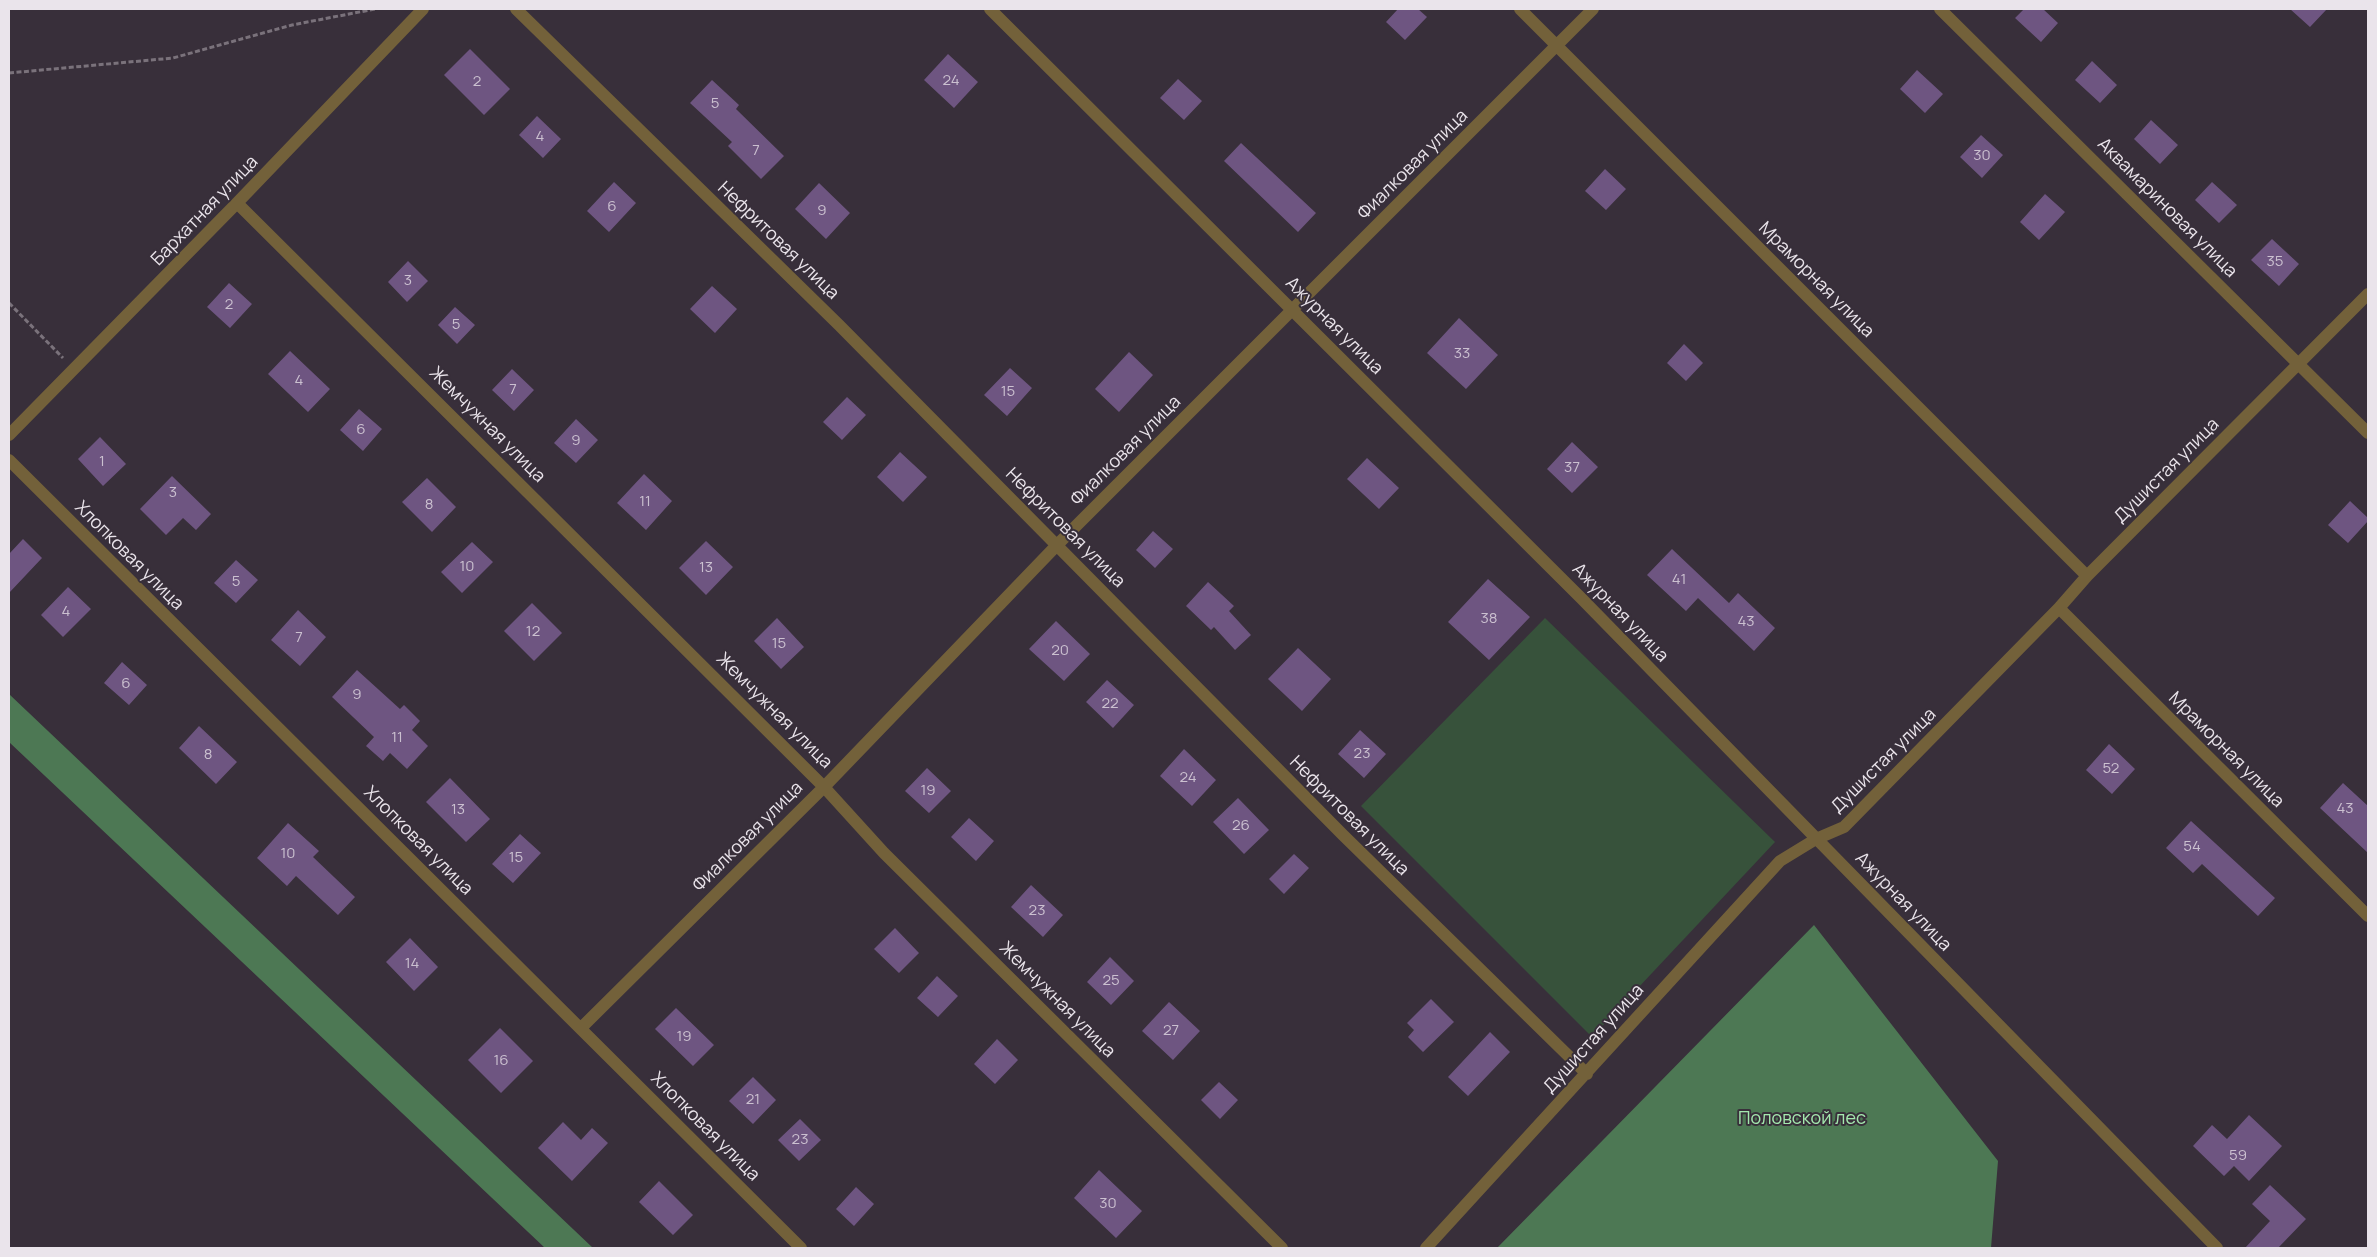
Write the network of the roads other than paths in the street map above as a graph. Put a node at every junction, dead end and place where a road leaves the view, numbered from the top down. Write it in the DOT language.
graph roads {
  1 [pos="423,9"];
  2 [pos="516,9"];
  3 [pos="990,9"];
  4 [pos="1520,9"];
  5 [pos="1593,9"];
  6 [pos="1940,9"];
  7 [pos="1557,46"];
  8 [pos="236,203"];
  9 [pos="2368,294"];
  10 [pos="1293,309"];
  11 [pos="2299,363"];
  12 [pos="2368,433"];
  13 [pos="9,435"];
  14 [pos="9,460"];
  15 [pos="1057,545"];
  16 [pos="2087,576"];
  17 [pos="2059,608"];
  18 [pos="824,787"];
  19 [pos="1816,839"];
  20 [pos="2368,916"];
  21 [pos="581,1028"];
  22 [pos="1587,1074"];
  23 [pos="801,1248"];
  24 [pos="1282,1248"];
  25 [pos="1426,1248"];
  26 [pos="2218,1248"];
  1 -- 8 [label="street, Бархатная улица"];
  2 -- 15 [label="street, Нефритовая улица"];
  3 -- 10 [label="street, Ажурная улица"];
  4 -- 7 [label="street, Мраморная улица"];
  5 -- 7 [label="street, Фиалковая улица"];
  6 -- 11 [label="street, Аквамариновая улица"];
  7 -- 10 [label="street, Фиалковая улица"];
  7 -- 16 [label="street, Мраморная улица"];
  8 -- 13 [label="street, Бархатная улица"];
  8 -- 18 [label="street, Жемчужная улица"];
  9 -- 11 [label="street, Душистая улица"];
  10 -- 15 [label="street, Фиалковая улица"];
  10 -- 19 [label="street, Ажурная улица"];
  11 -- 12 [label="street, Аквамариновая улица"];
  11 -- 16 [label="street, Душистая улица"];
  14 -- 21 [label="street, Хлопковая улица"];
  15 -- 18 [label="street, Фиалковая улица"];
  15 -- 22 [label="street, Нефритовая улица"];
  16 -- 17 [label="street, Душистая улица"];
  17 -- 19 [label="street, Душистая улица"];
  17 -- 20 [label="street, Мраморная улица"];
  18 -- 21 [label="street, Фиалковая улица"];
  18 -- 24 [label="street, Жемчужная улица"];
  19 -- 22 [label="street, Душистая улица"];
  19 -- 26 [label="street, Ажурная улица"];
  21 -- 23 [label="street, Хлопковая улица"];
  22 -- 25 [label="street, Душистая улица"];
}
